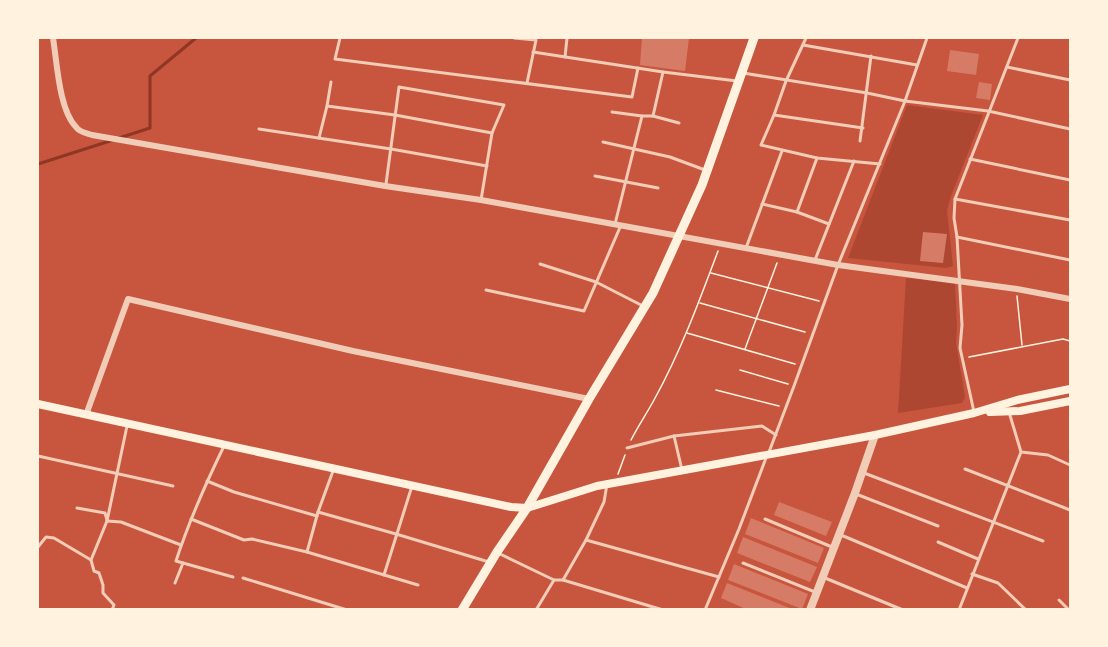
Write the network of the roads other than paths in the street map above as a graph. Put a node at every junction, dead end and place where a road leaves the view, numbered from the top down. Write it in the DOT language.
graph roads {
  1 [pos="53,38"];
  2 [pos="340,38"];
  3 [pos="514,38"];
  4 [pos="567,38"];
  5 [pos="754,38"];
  6 [pos="806,38"];
  7 [pos="927,38"];
  8 [pos="1017,38"];
  9 [pos="803,45"];
  10 [pos="533,52"];
  11 [pos="872,56"];
  12 [pos="565,57"];
  13 [pos="918,65"];
  14 [pos="1007,67"];
  15 [pos="638,68"];
  16 [pos="663,72"];
  17 [pos="740,77"];
  18 [pos="1071,80"];
  19 [pos="786,81"];
  20 [pos="331,82"];
  21 [pos="528,83"];
  22 [pos="867,93"];
  23 [pos="905,101"];
  24 [pos="327,106"];
  25 [pos="988,111"];
  26 [pos="612,112"];
  27 [pos="774,115"];
  28 [pos="395,116"];
  29 [pos="642,116"];
  30 [pos="653,116"];
  31 [pos="679,123"];
  32 [pos="863,128"];
  33 [pos="259,129"];
  34 [pos="1071,129"];
  35 [pos="492,133"];
  36 [pos="319,138"];
  37 [pos="860,141"];
  38 [pos="603,142"];
  39 [pos="633,148"];
  40 [pos="391,149"];
  41 [pos="782,151"];
  42 [pos="817,158"];
  43 [pos="970,159"];
  44 [pos="854,161"];
  45 [pos="880,165"];
  46 [pos="487,166"];
  47 [pos="707,171"];
  48 [pos="595,176"];
  49 [pos="1071,180"];
  50 [pos="625,181"];
  51 [pos="385,186"];
  52 [pos="658,188"];
  53 [pos="955,199"];
  54 [pos="481,200"];
  55 [pos="762,204"];
  56 [pos="797,212"];
  57 [pos="1071,220"];
  58 [pos="618,224"];
  59 [pos="829,224"];
  60 [pos="680,235"];
  61 [pos="957,237"];
  62 [pos="746,249"];
  63 [pos="1071,260"];
  64 [pos="814,261"];
  65 [pos="540,264"];
  66 [pos="838,265"];
  67 [pos="596,282"];
  68 [pos="959,282"];
  69 [pos="486,290"];
  70 [pos="1071,299"];
  71 [pos="645,306"];
  72 [pos="1071,389"];
  73 [pos="589,399"];
  74 [pos="1071,401"];
  75 [pos="38,404"];
  76 [pos="1008,407"];
  77 [pos="974,413"];
  78 [pos="87,415"];
  79 [pos="127,423"];
  80 [pos="776,435"];
  81 [pos="875,435"];
  82 [pos="674,436"];
  83 [pos="225,444"];
  84 [pos="627,448"];
  85 [pos="1021,452"];
  86 [pos="768,454"];
  87 [pos="38,456"];
  88 [pos="1071,465"];
  89 [pos="334,468"];
  90 [pos="965,469"];
  91 [pos="682,470"];
  92 [pos="862,472"];
  93 [pos="117,473"];
  94 [pos="207,481"];
  95 [pos="412,484"];
  96 [pos="607,484"];
  97 [pos="173,486"];
  98 [pos="1007,486"];
  99 [pos="855,493"];
  100 [pos="77,508"];
  101 [pos="528,508"];
  102 [pos="1071,510"];
  103 [pos="318,514"];
  104 [pos="191,519"];
  105 [pos="765,519"];
  106 [pos="107,522"];
  107 [pos="993,522"];
  108 [pos="938,526"];
  109 [pos="396,534"];
  110 [pos="839,534"];
  111 [pos="586,540"];
  112 [pos="1043,541"];
  113 [pos="938,542"];
  114 [pos="182,545"];
  115 [pos="38,548"];
  116 [pos="834,548"];
  117 [pos="307,552"];
  118 [pos="497,552"];
  119 [pos="978,559"];
  120 [pos="91,560"];
  121 [pos="183,563"];
  122 [pos="491,563"];
  123 [pos="743,563"];
  124 [pos="972,574"];
  125 [pos="384,575"];
  126 [pos="233,577"];
  127 [pos="719,577"];
  128 [pos="823,577"];
  129 [pos="243,578"];
  130 [pos="554,580"];
  131 [pos="563,580"];
  132 [pos="175,583"];
  133 [pos="418,585"];
  134 [pos="967,588"];
  135 [pos="817,593"];
  136 [pos="1059,600"];
  137 [pos="112,609"];
  138 [pos="347,609"];
  139 [pos="462,609"];
  140 [pos="536,609"];
  141 [pos="663,609"];
  142 [pos="705,609"];
  143 [pos="810,609"];
  144 [pos="903,609"];
  145 [pos="959,609"];
  146 [pos="1026,609"];
  147 [pos="1069,609"];
  1 -- 51 [label="street"];
  2 -- 21 [label="lane"];
  3 -- 10 [label="lane"];
  4 -- 12 [label="lane"];
  5 -- 17 [label="main road"];
  6 -- 9 [label="lane"];
  7 -- 13 [label="lane"];
  8 -- 14 [label="lane"];
  9 -- 11 [label="lane"];
  9 -- 19 [label="lane"];
  10 -- 12 [label="lane"];
  10 -- 21 [label="lane"];
  11 -- 13 [label="lane"];
  11 -- 22 [label="lane"];
  12 -- 15 [label="lane"];
  13 -- 23 [label="lane"];
  14 -- 18 [label="lane"];
  14 -- 25 [label="lane"];
  15 -- 16 [label="lane"];
  15 -- 21 [label="lane"];
  16 -- 17 [label="lane"];
  16 -- 30 [label="lane"];
  17 -- 19 [label="lane"];
  17 -- 47 [label="main road"];
  19 -- 22 [label="lane"];
  19 -- 27 [label="lane"];
  20 -- 24 [label="lane"];
  22 -- 23 [label="lane"];
  22 -- 32 [label="lane"];
  23 -- 25 [label="lane"];
  23 -- 45 [label="lane"];
  24 -- 28 [label="lane"];
  24 -- 36 [label="lane"];
  25 -- 34 [label="lane"];
  25 -- 43 [label="lane"];
  26 -- 29 [label="lane"];
  27 -- 32 [label="lane"];
  27 -- 41 [label="lane"];
  28 -- 35 [label="lane"];
  28 -- 35 [label="lane"];
  28 -- 40 [label="lane"];
  29 -- 30 [label="lane"];
  29 -- 39 [label="lane"];
  30 -- 31 [label="lane"];
  32 -- 37 [label="lane"];
  33 -- 36 [label="lane"];
  35 -- 46 [label="lane"];
  36 -- 40 [label="lane"];
  38 -- 39 [label="lane"];
  39 -- 47 [label="lane"];
  39 -- 50 [label="lane"];
  40 -- 46 [label="lane"];
  40 -- 51 [label="lane"];
  41 -- 42 [label="lane"];
  41 -- 55 [label="lane"];
  42 -- 44 [label="lane"];
  42 -- 56 [label="lane"];
  43 -- 49 [label="lane"];
  43 -- 53 [label="lane"];
  44 -- 45 [label="lane"];
  44 -- 59 [label="lane"];
  45 -- 66 [label="lane"];
  46 -- 54 [label="lane"];
  47 -- 60 [label="main road"];
  48 -- 50 [label="lane"];
  50 -- 52 [label="lane"];
  50 -- 58 [label="lane"];
  51 -- 54 [label="street"];
  53 -- 57 [label="lane"];
  53 -- 61 [label="lane"];
  54 -- 58 [label="street"];
  55 -- 56 [label="lane"];
  55 -- 62 [label="lane"];
  56 -- 59 [label="lane"];
  58 -- 60 [label="street"];
  58 -- 67 [label="lane"];
  59 -- 64 [label="lane"];
  60 -- 62 [label="street"];
  60 -- 71 [label="main road"];
  61 -- 63 [label="lane"];
  61 -- 68 [label="lane"];
  62 -- 64 [label="street"];
  64 -- 66 [label="street"];
  65 -- 67 [label="lane"];
  66 -- 68 [label="street"];
  66 -- 80 [label="lane"];
  67 -- 69 [label="lane"];
  67 -- 71 [label="lane"];
  68 -- 70 [label="street"];
  68 -- 77 [label="lane"];
  71 -- 73 [label="main road"];
  72 -- 76 [label="main road"];
  73 -- 78 [label="street"];
  73 -- 101 [label="main road"];
  74 -- 76 [label="main road"];
  75 -- 78 [label="main road"];
  76 -- 77 [label="main road"];
  76 -- 85 [label="lane"];
  77 -- 81 [label="main road"];
  78 -- 79 [label="main road"];
  79 -- 83 [label="main road"];
  79 -- 93 [label="lane"];
  80 -- 82 [label="lane"];
  80 -- 86 [label="lane"];
  81 -- 86 [label="main road"];
  81 -- 92 [label="street"];
  82 -- 84 [label="lane"];
  82 -- 91 [label="lane"];
  83 -- 89 [label="main road"];
  83 -- 94 [label="lane"];
  85 -- 88 [label="lane"];
  85 -- 98 [label="lane"];
  86 -- 91 [label="main road"];
  86 -- 127 [label="lane"];
  87 -- 93 [label="lane"];
  89 -- 95 [label="main road"];
  89 -- 103 [label="lane"];
  90 -- 98 [label="lane"];
  91 -- 96 [label="main road"];
  92 -- 99 [label="street"];
  92 -- 107 [label="lane"];
  93 -- 97 [label="lane"];
  93 -- 106 [label="lane"];
  94 -- 103 [label="lane"];
  94 -- 104 [label="lane"];
  95 -- 101 [label="main road"];
  95 -- 109 [label="lane"];
  96 -- 101 [label="main road"];
  96 -- 111 [label="lane"];
  98 -- 102 [label="lane"];
  98 -- 107 [label="lane"];
  99 -- 108 [label="lane"];
  99 -- 110 [label="street"];
  100 -- 106 [label="lane"];
  101 -- 118 [label="main road"];
  103 -- 109 [label="lane"];
  103 -- 117 [label="lane"];
  104 -- 114 [label="lane"];
  104 -- 117 [label="lane"];
  105 -- 116 [label="lane"];
  106 -- 114 [label="lane"];
  106 -- 120 [label="lane"];
  107 -- 112 [label="lane"];
  107 -- 119 [label="lane"];
  109 -- 122 [label="lane"];
  109 -- 125 [label="lane"];
  110 -- 116 [label="street"];
  110 -- 134 [label="lane"];
  111 -- 127 [label="lane"];
  111 -- 131 [label="lane"];
  113 -- 119 [label="lane"];
  114 -- 121 [label="lane"];
  115 -- 120 [label="lane"];
  116 -- 128 [label="street"];
  117 -- 125 [label="lane"];
  118 -- 122 [label="main road"];
  118 -- 130 [label="lane"];
  119 -- 124 [label="lane"];
  120 -- 137 [label="lane"];
  121 -- 126 [label="lane"];
  121 -- 132 [label="lane"];
  122 -- 139 [label="main road"];
  123 -- 135 [label="lane"];
  124 -- 134 [label="lane"];
  124 -- 146 [label="lane"];
  125 -- 133 [label="lane"];
  127 -- 142 [label="lane"];
  128 -- 135 [label="street"];
  128 -- 144 [label="lane"];
  129 -- 138 [label="lane"];
  130 -- 131 [label="lane"];
  130 -- 140 [label="lane"];
  131 -- 141 [label="lane"];
  134 -- 145 [label="lane"];
  135 -- 143 [label="street"];
  136 -- 147 [label="lane"];
}
